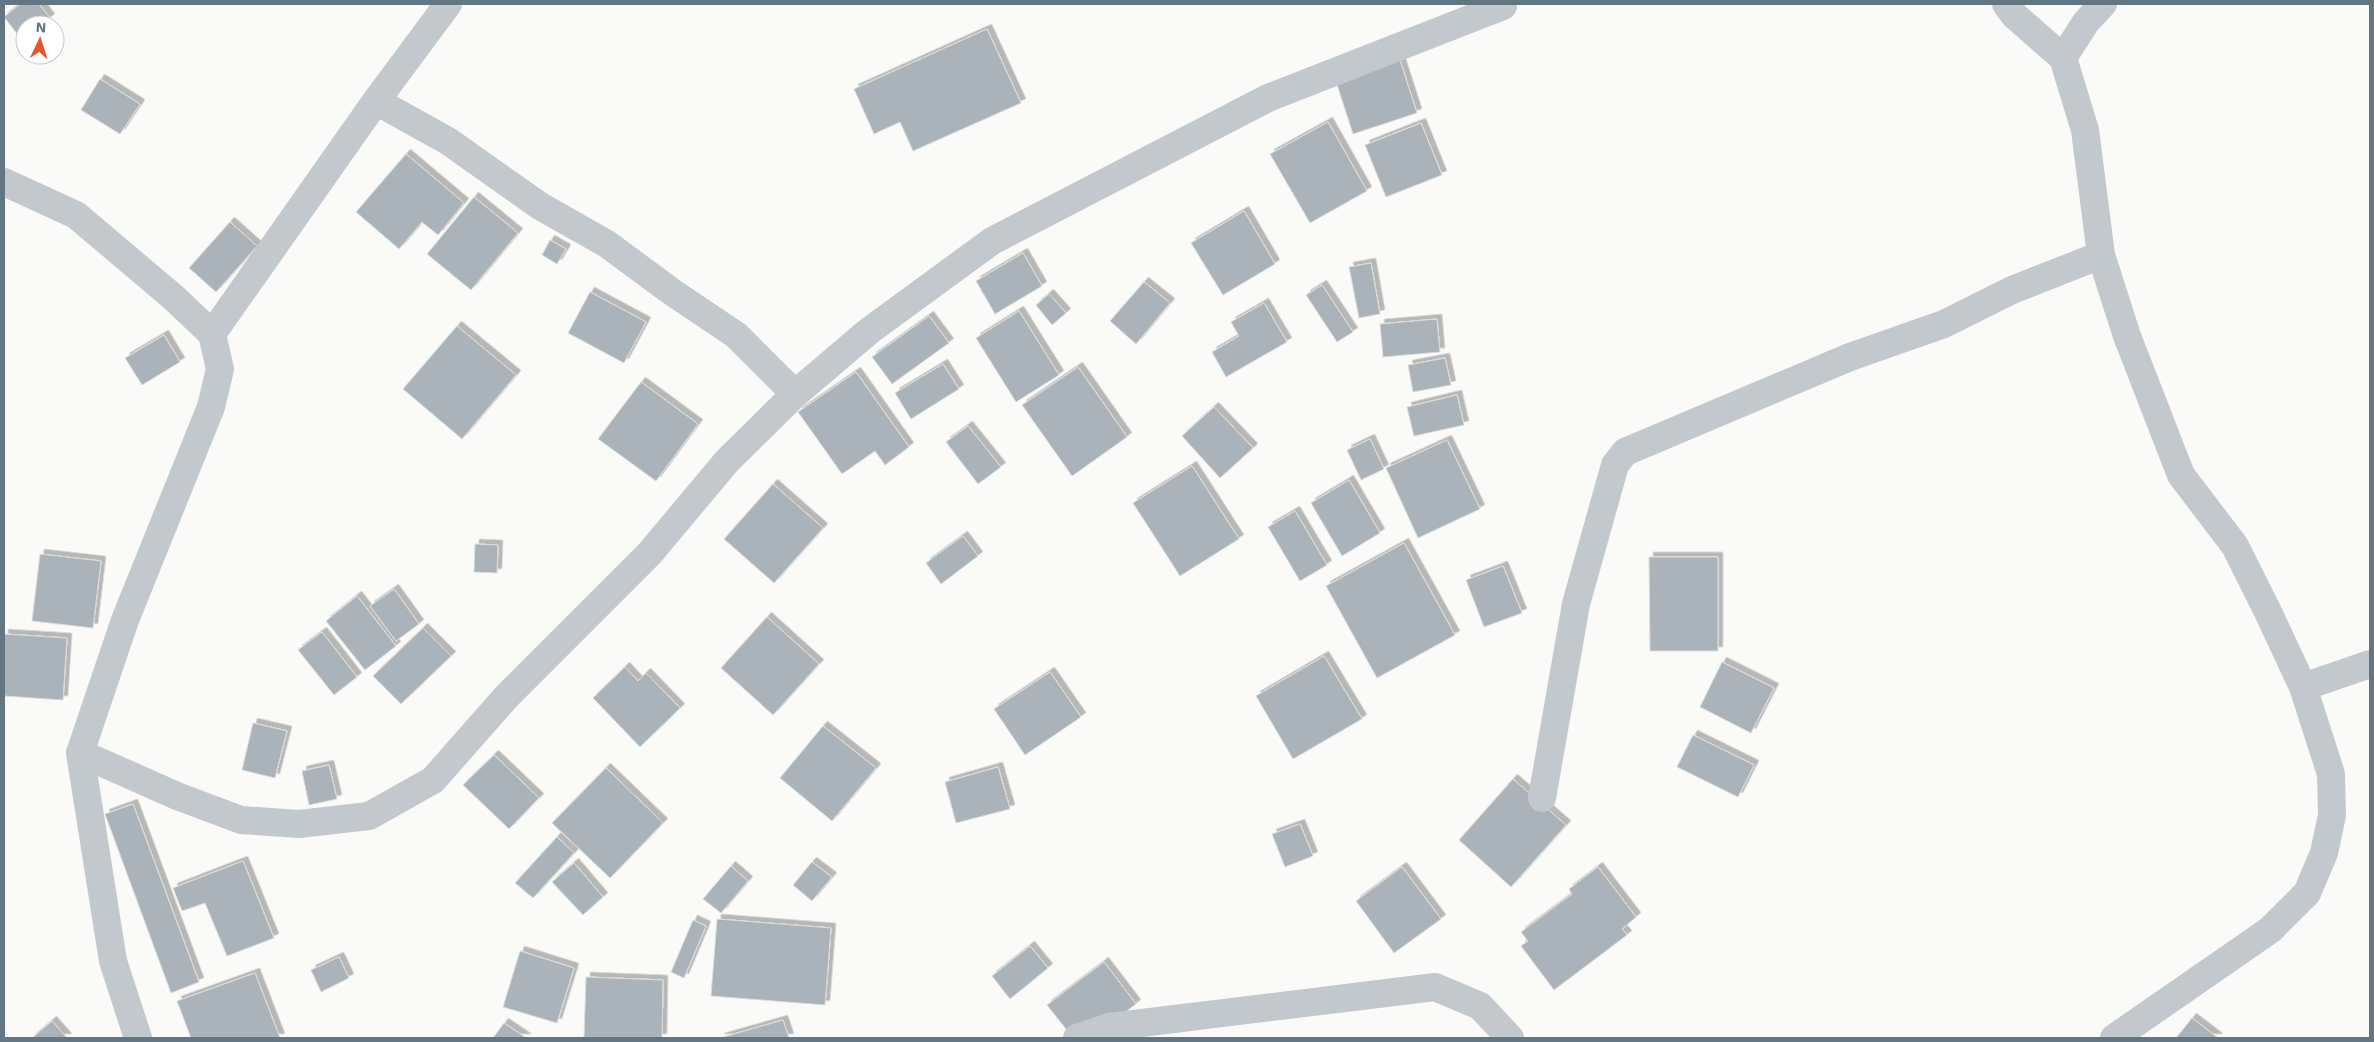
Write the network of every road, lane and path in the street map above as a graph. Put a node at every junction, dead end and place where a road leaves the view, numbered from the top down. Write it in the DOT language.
graph roads {
  1 [pos="448,4"];
  2 [pos="2006,4"];
  3 [pos="2103,4"];
  4 [pos="1503,6"];
  5 [pos="2063,58"];
  6 [pos="376,102"];
  7 [pos="4,182"];
  8 [pos="2101,255"];
  9 [pos="212,334"];
  10 [pos="795,394"];
  11 [pos="2370,664"];
  12 [pos="2303,687"];
  13 [pos="80,753"];
  14 [pos="1542,798"];
  15 [pos="138,1038"];
  16 [pos="1076,1038"];
  17 [pos="1510,1038"];
  18 [pos="2114,1038"];
  1 -- 6 [label="street"];
  2 -- 5 [label="street"];
  3 -- 5 [label="street"];
  4 -- 10 [label="street"];
  5 -- 8 [label="street"];
  6 -- 9 [label="street"];
  6 -- 10 [label="street"];
  7 -- 9 [label="street"];
  8 -- 12 [label="street"];
  8 -- 14 [label="street"];
  9 -- 13 [label="street"];
  10 -- 13 [label="street"];
  11 -- 12 [label="street"];
  12 -- 18 [label="street"];
  13 -- 15 [label="street"];
  16 -- 17 [label="street"];
}
